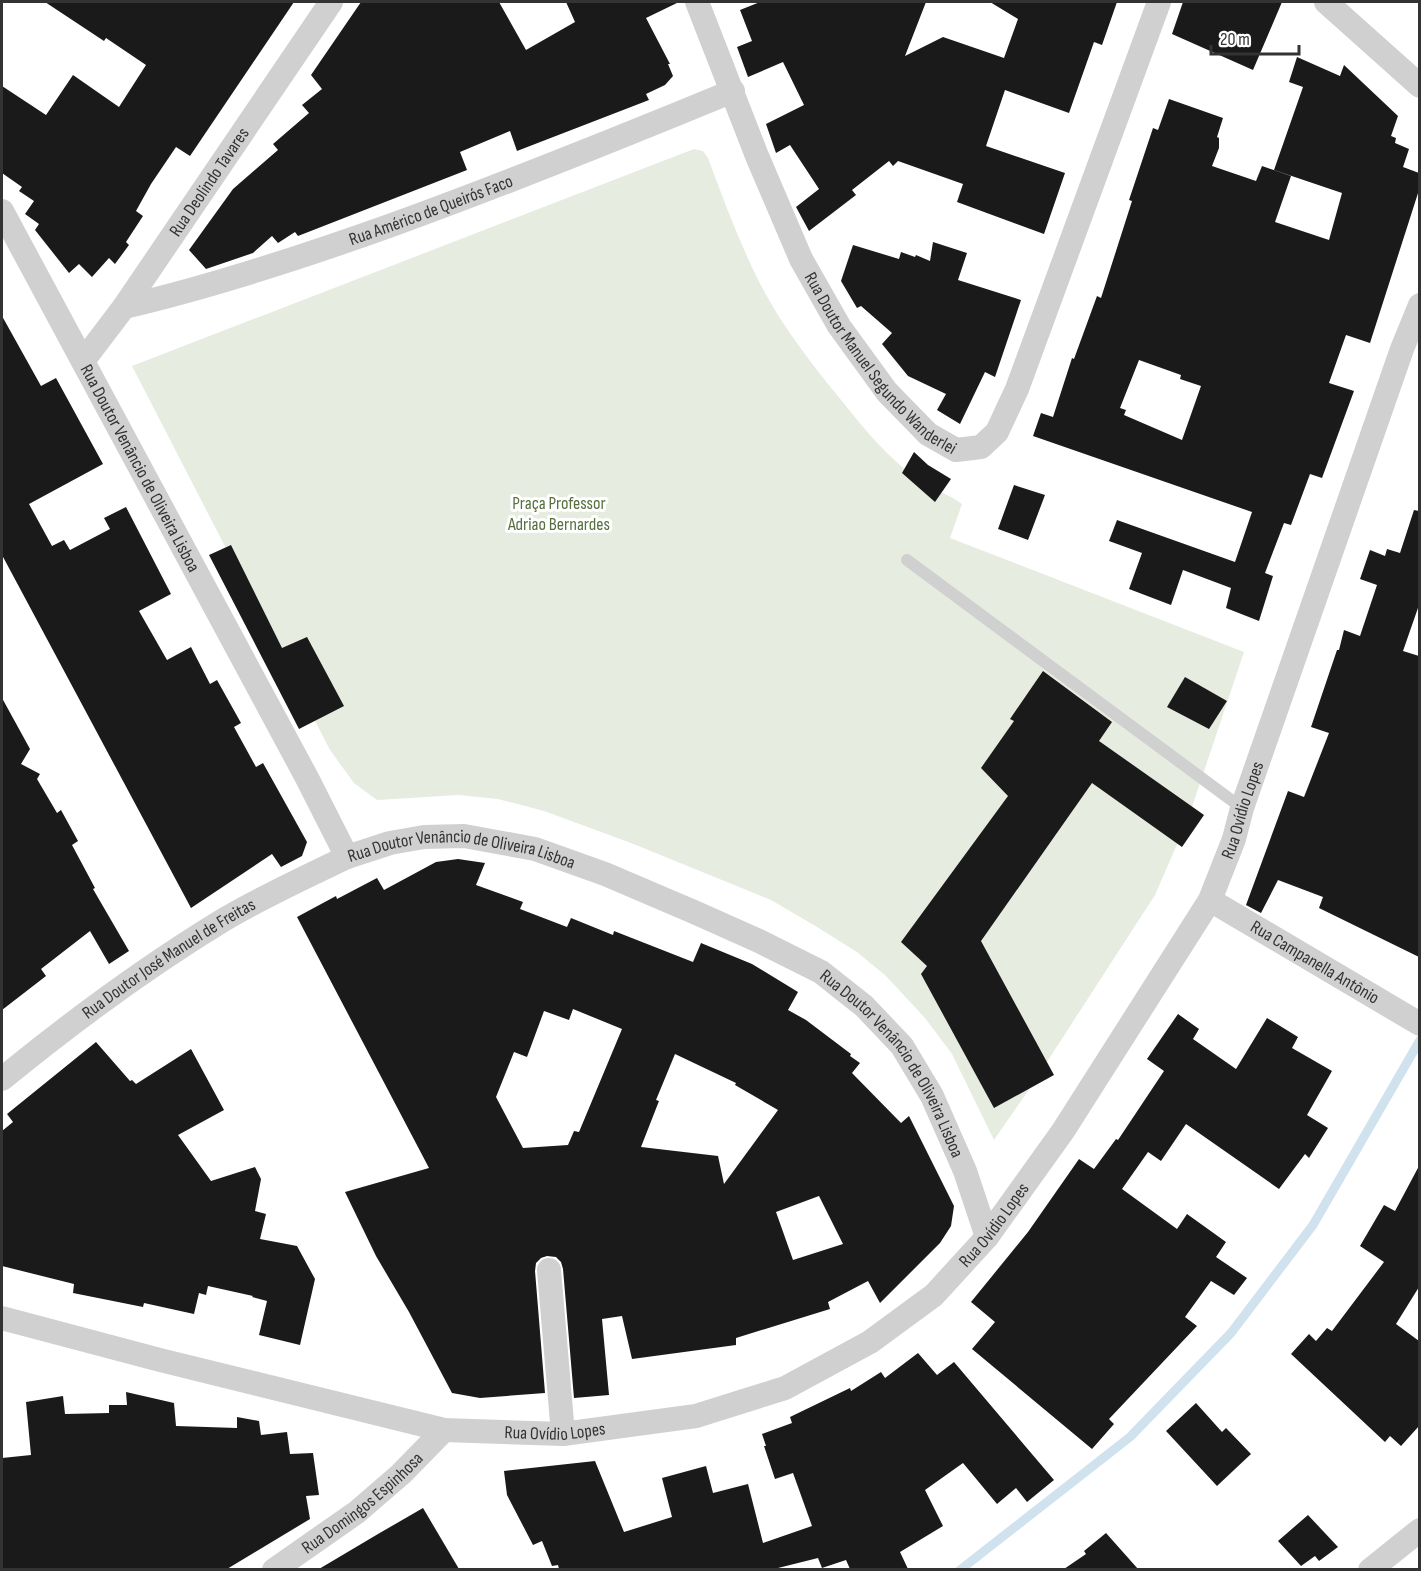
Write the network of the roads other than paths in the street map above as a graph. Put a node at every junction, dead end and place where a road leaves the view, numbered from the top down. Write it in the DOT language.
graph roads {
  1 [pos="332,2"];
  2 [pos="697,2"];
  3 [pos="1159,2"];
  4 [pos="1326,2"];
  5 [pos="1419,86"];
  6 [pos="733,91"];
  7 [pos="2,211"];
  8 [pos="1419,305"];
  9 [pos="124,307"];
  10 [pos="83,361"];
  11 [pos="907,560"];
  12 [pos="1242,808"];
  13 [pos="347,857"];
  14 [pos="1210,900"];
  15 [pos="1419,1024"];
  16 [pos="2,1078"];
  17 [pos="987,1238"];
  18 [pos="549,1270"];
  19 [pos="2,1318"];
  20 [pos="2,1332"];
  21 [pos="50,1332"];
  22 [pos="444,1430"];
  23 [pos="564,1434"];
  24 [pos="1419,1530"];
  25 [pos="274,1569"];
  26 [pos="1370,1569"];
  1 -- 9 [label="street, Rua Deolindo Tavares"];
  2 -- 6 [label="street, Rua Doutor Manuel Segundo Wanderlei"];
  3 -- 6 [label="street, Rua Doutor Manuel Segundo Wanderlei"];
  4 -- 5 [label="street"];
  6 -- 9 [label="street, Rua Américo de Queirós Faco"];
  7 -- 10 [label="street, Rua Doutor Venâncio de Oliveira Lisboa"];
  8 -- 12 [label="street, Rua Ovídio Lopes"];
  9 -- 10 [label="street, Rua Deolindo Tavares"];
  10 -- 13 [label="street, Rua Doutor Venâncio de Oliveira Lisboa"];
  11 -- 12 [label="lane"];
  12 -- 14 [label="street, Rua Ovídio Lopes"];
  13 -- 16 [label="street, Rua Doutor José Manuel de Freitas"];
  13 -- 17 [label="street, Rua Doutor Venâncio de Oliveira Lisboa"];
  14 -- 15 [label="street, Rua Campanella Antônio"];
  14 -- 17 [label="street, Rua Ovídio Lopes"];
  17 -- 23 [label="street, Rua Ovídio Lopes"];
  18 -- 23 [label="street"];
  19 -- 21 [label="street, Rua Ovídio Lopes"];
  20 -- 21 [label="street, Rua Ovídio Lopes"];
  21 -- 22 [label="street, Rua Ovídio Lopes"];
  22 -- 23 [label="street, Rua Ovídio Lopes"];
  22 -- 25 [label="street, Rua Domingos Espinhosa"];
  24 -- 26 [label="street"];
}
